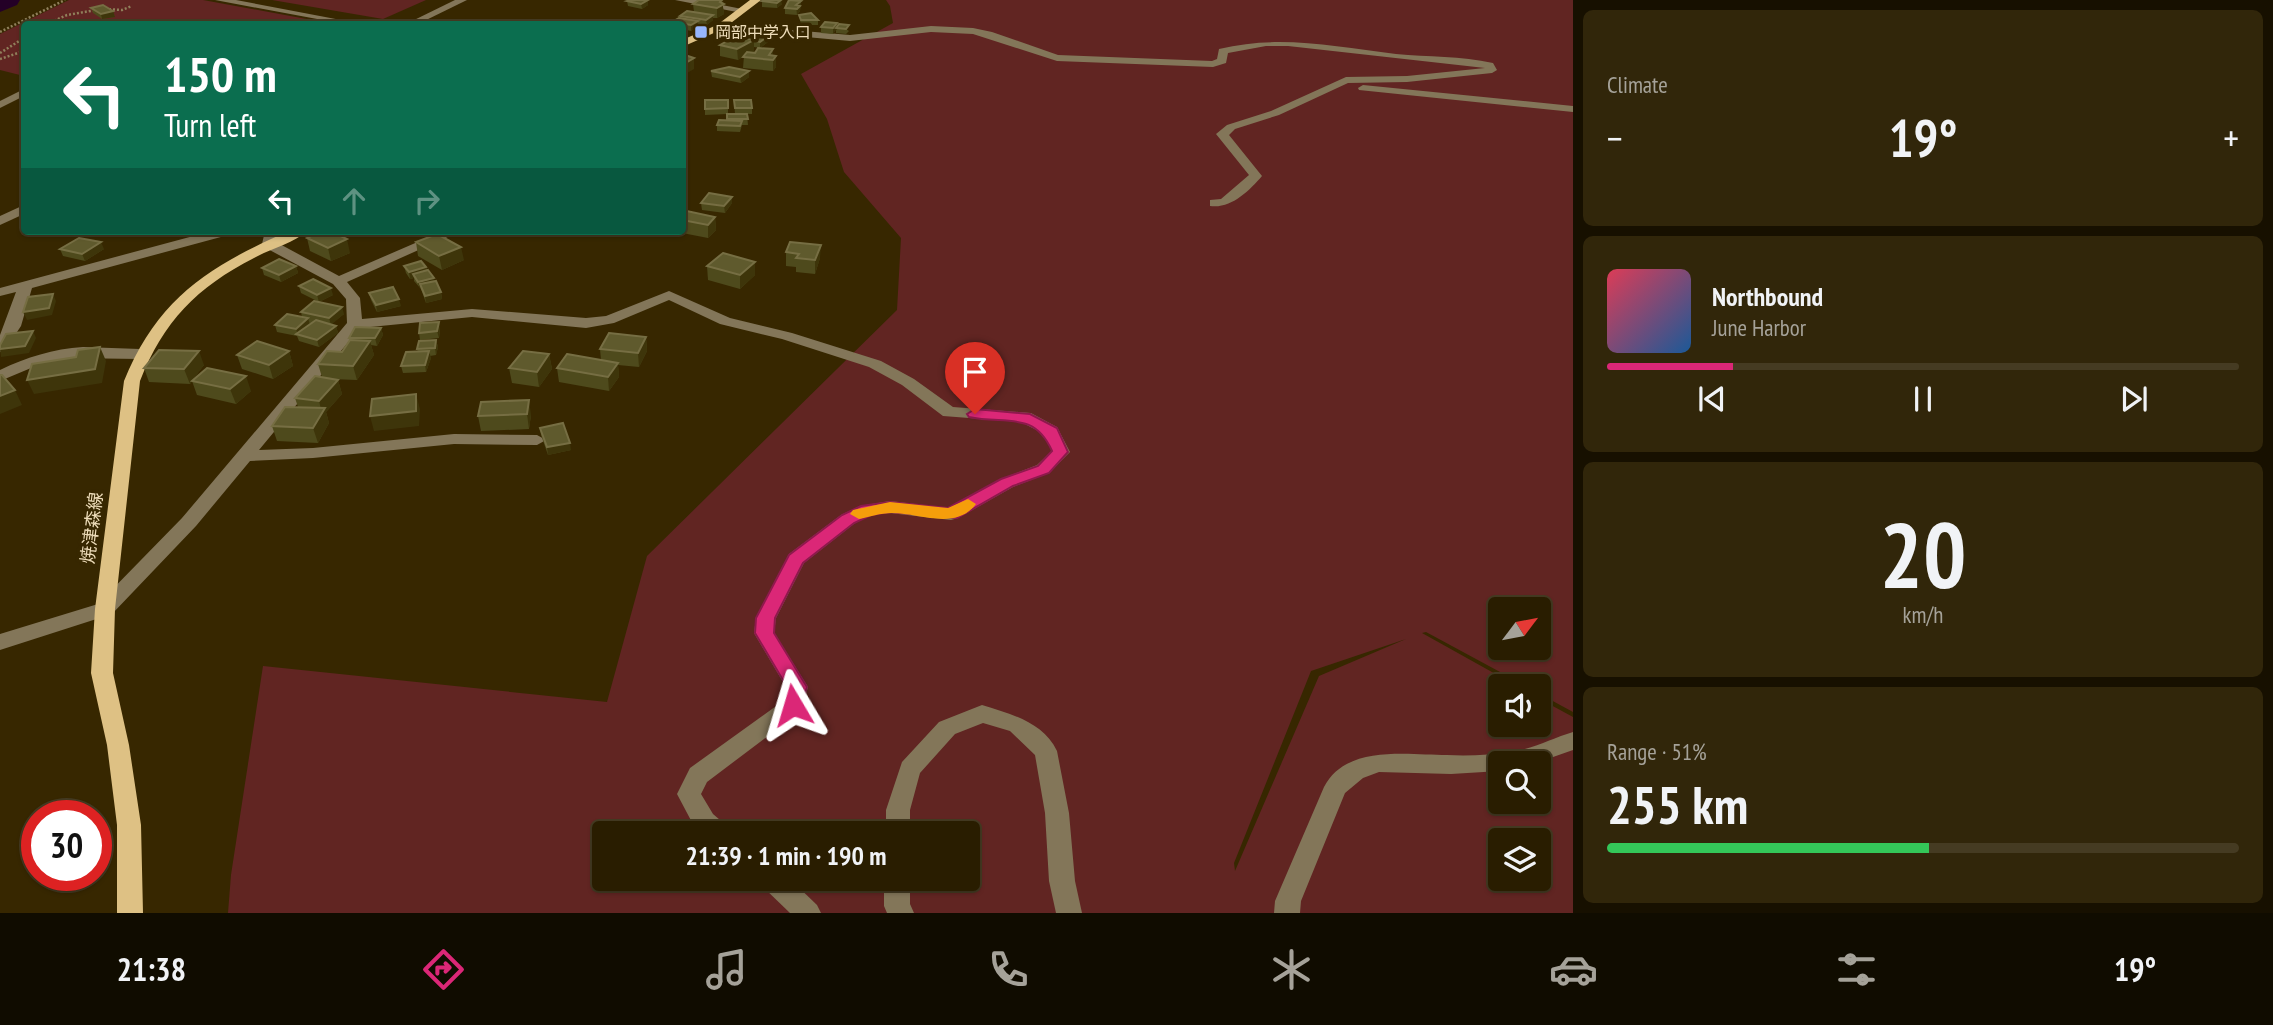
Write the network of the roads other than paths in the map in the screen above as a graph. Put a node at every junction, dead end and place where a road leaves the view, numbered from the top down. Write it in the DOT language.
graph roads {
  1 [pos="220,0"];
  2 [pos="462,0"];
  3 [pos="680,0"];
  4 [pos="756,0"];
  5 [pos="742,9"];
  6 [pos="340,21"];
  7 [pos="417,21"];
  8 [pos="720,27"];
  9 [pos="686,42"];
  10 [pos="1338,85"];
  11 [pos="21,94"];
  12 [pos="0,105"];
  13 [pos="1573,109"];
  14 [pos="1215,202"];
  15 [pos="21,210"];
  16 [pos="0,221"];
  17 [pos="214,235"];
  18 [pos="445,235"];
  19 [pos="270,238"];
  20 [pos="338,281"];
  21 [pos="25,287"];
  22 [pos="0,292"];
  23 [pos="355,324"];
  24 [pos="0,347"];
  25 [pos="140,354"];
  26 [pos="0,376"];
  27 [pos="537,440"];
  28 [pos="243,456"];
  29 [pos="105,609"];
  30 [pos="0,642"];
  31 [pos="1573,741"];
  32 [pos="704,821"];
  33 [pos="898,821"];
  34 [pos="785,891"];
  35 [pos="897,891"];
  36 [pos="130,913"];
  37 [pos="808,913"];
  38 [pos="901,913"];
  39 [pos="1069,913"];
  40 [pos="1287,913"];
  1 -- 6 [label="street"];
  2 -- 7 [label="street"];
  3 -- 5 [label="street"];
  4 -- 5 [label="main road"];
  5 -- 8 [label="main road"];
  8 -- 9 [label="main road"];
  8 -- 10 [label="street"];
  10 -- 13 [label="street"];
  10 -- 14 [label="street"];
  11 -- 12 [label="street"];
  15 -- 16 [label="street"];
  17 -- 21 [label="street"];
  18 -- 20 [label="street"];
  19 -- 20 [label="street"];
  19 -- 25 [label="main road, 焼津森線"];
  20 -- 23 [label="street"];
  21 -- 22 [label="street"];
  21 -- 24 [label="street"];
  23 -- 28 [label="street"];
  23 -- 32 [label="street"];
  25 -- 26 [label="street"];
  25 -- 29 [label="main road, 焼津森線"];
  27 -- 28 [label="street"];
  28 -- 29 [label="street"];
  29 -- 30 [label="street"];
  29 -- 36 [label="main road, 焼津森線"];
  31 -- 40 [label="street"];
  33 -- 39 [label="street"];
  34 -- 37 [label="street"];
  35 -- 38 [label="street"];
}
